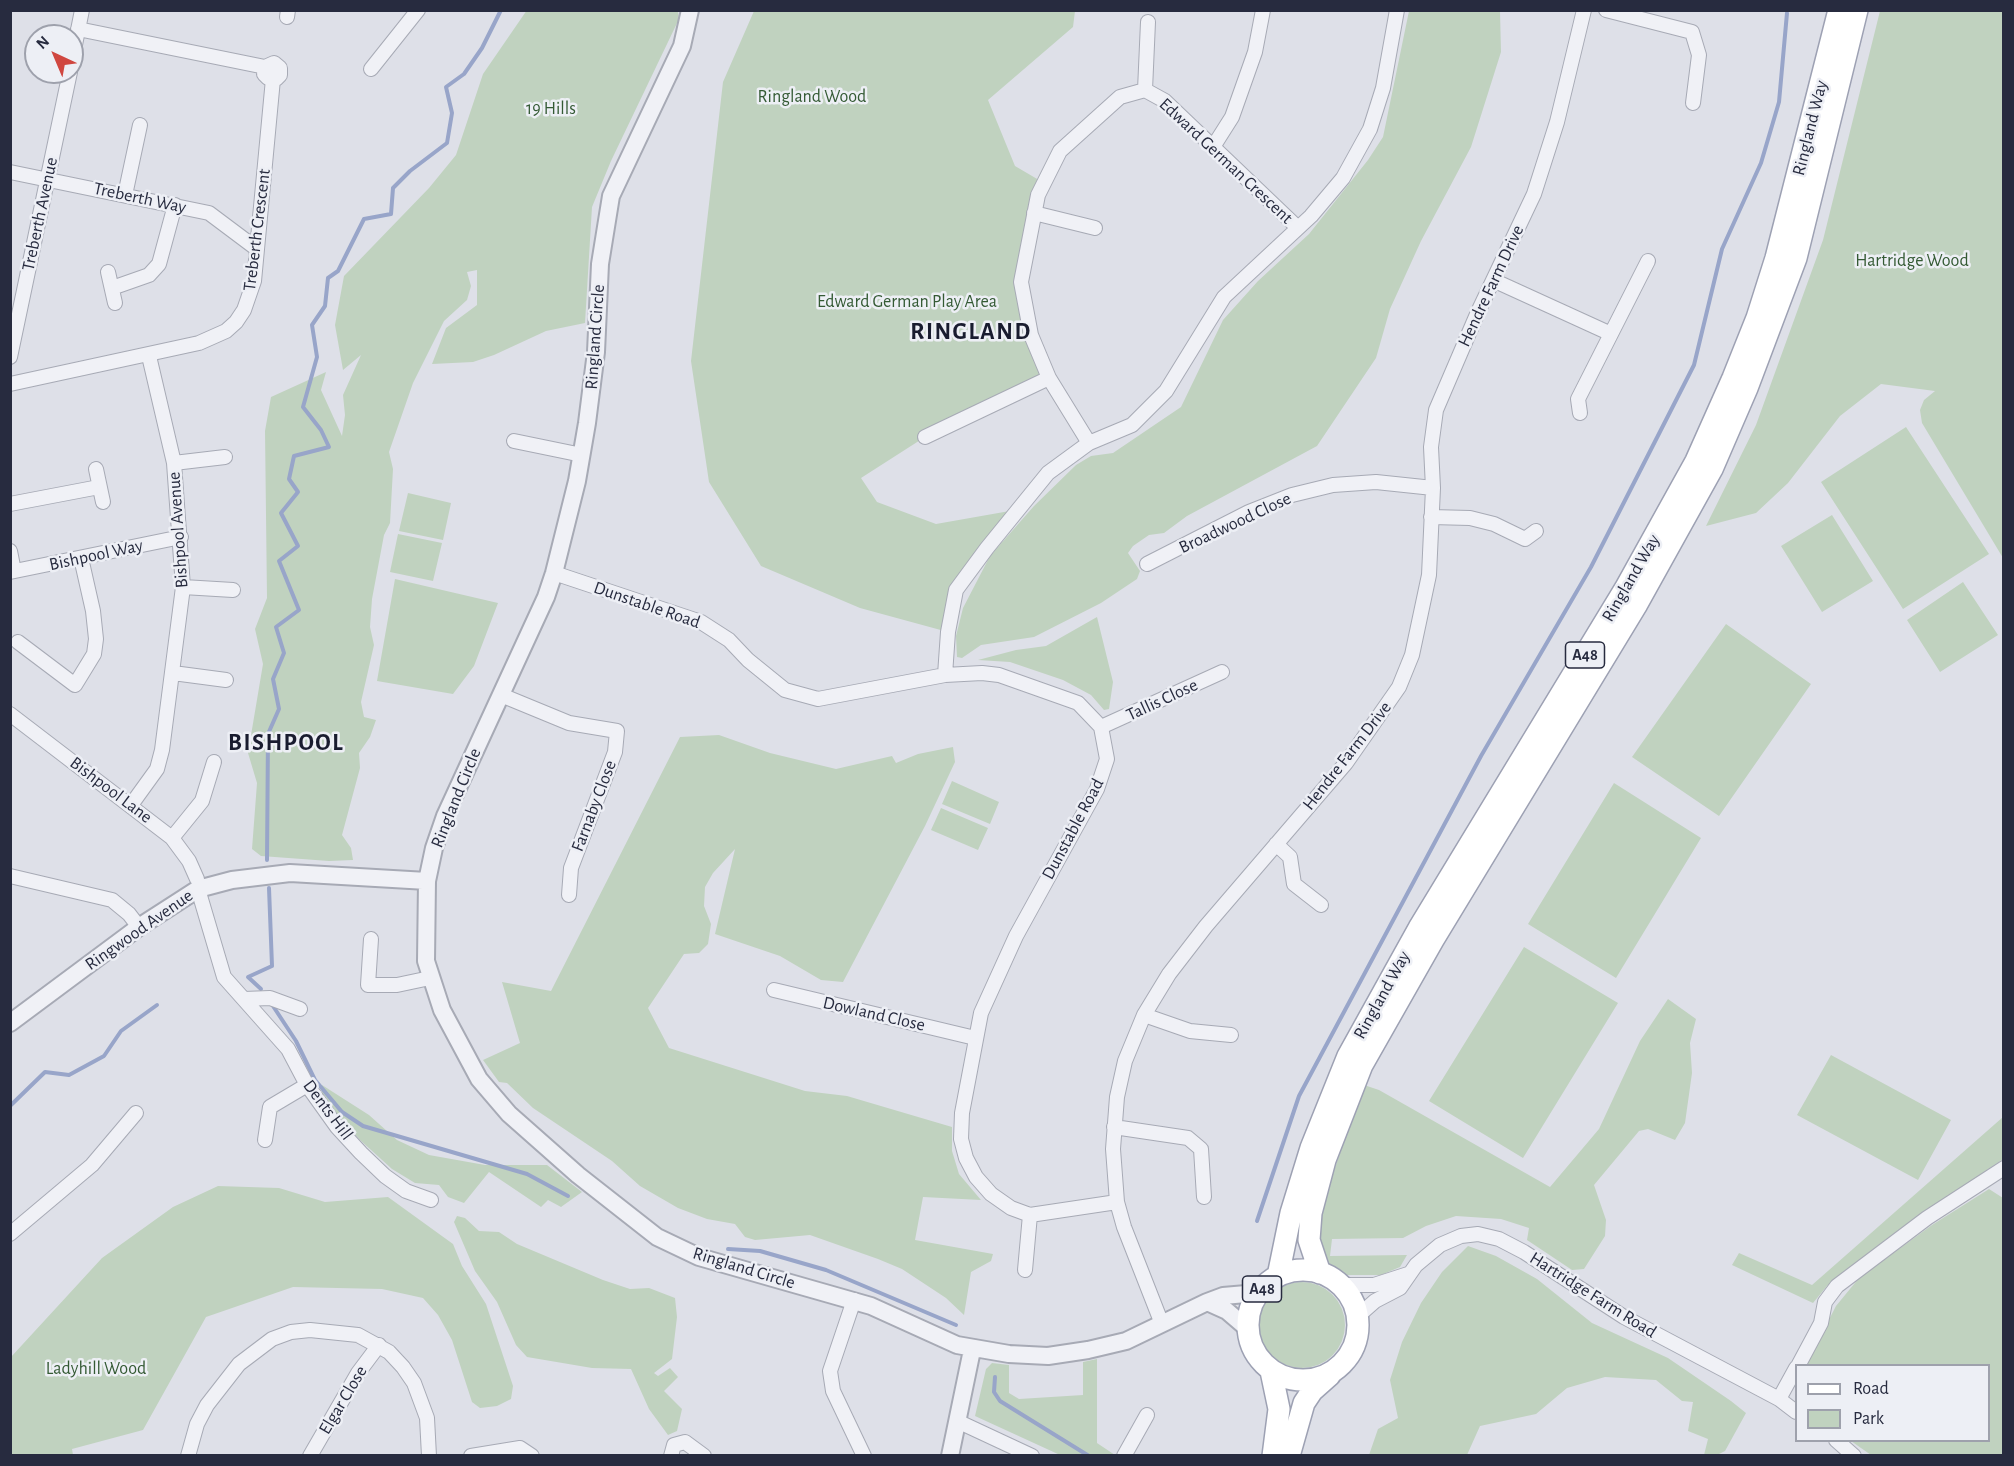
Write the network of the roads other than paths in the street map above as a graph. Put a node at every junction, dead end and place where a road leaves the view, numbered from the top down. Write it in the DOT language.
graph roads {
  1 [pos="418,10"];
  2 [pos="690,10"];
  3 [pos="1263,10"];
  4 [pos="1397,10"];
  5 [pos="1584,10"];
  6 [pos="1606,10"];
  7 [pos="1839,10"];
  8 [pos="1857,10"];
  9 [pos="1148,22"];
  10 [pos="84,30"];
  11 [pos="371,69"];
  12 [pos="68,84"];
  13 [pos="1145,90"];
  14 [pos="1693,103"];
  15 [pos="140,124"];
  16 [pos="1213,147"];
  17 [pos="10,172"];
  18 [pos="48,179"];
  19 [pos="125,195"];
  20 [pos="175,205"];
  21 [pos="1034,213"];
  22 [pos="1095,228"];
  23 [pos="1298,228"];
  24 [pos="257,249"];
  25 [pos="1648,261"];
  26 [pos="108,272"];
  27 [pos="1495,281"];
  28 [pos="112,288"];
  29 [pos="115,303"];
  30 [pos="1609,333"];
  31 [pos="149,356"];
  32 [pos="10,357"];
  33 [pos="1049,378"];
  34 [pos="10,384"];
  35 [pos="1580,413"];
  36 [pos="925,437"];
  37 [pos="514,441"];
  38 [pos="1089,443"];
  39 [pos="582,455"];
  40 [pos="225,457"];
  41 [pos="174,463"];
  42 [pos="96,469"];
  43 [pos="99,487"];
  44 [pos="1433,488"];
  45 [pos="103,502"];
  46 [pos="10,504"];
  47 [pos="1431,517"];
  48 [pos="1536,531"];
  49 [pos="181,537"];
  50 [pos="10,551"];
  51 [pos="81,558"];
  52 [pos="1146,564"];
  53 [pos="12,572"];
  54 [pos="554,573"];
  55 [pos="183,587"];
  56 [pos="234,590"];
  57 [pos="18,642"];
  58 [pos="1222,672"];
  59 [pos="173,673"];
  60 [pos="945,675"];
  61 [pos="226,680"];
  62 [pos="501,695"];
  63 [pos="10,714"];
  64 [pos="1101,727"];
  65 [pos="214,762"];
  66 [pos="132,805"];
  67 [pos="172,838"];
  68 [pos="1276,844"];
  69 [pos="10,876"];
  70 [pos="428,881"];
  71 [pos="197,884"];
  72 [pos="569,895"];
  73 [pos="1321,905"];
  74 [pos="139,927"];
  75 [pos="371,939"];
  76 [pos="430,978"];
  77 [pos="774,990"];
  78 [pos="244,999"];
  79 [pos="300,1009"];
  80 [pos="1144,1015"];
  81 [pos="10,1023"];
  82 [pos="1231,1035"];
  83 [pos="975,1038"];
  84 [pos="307,1085"];
  85 [pos="136,1113"];
  86 [pos="1114,1127"];
  87 [pos="265,1140"];
  88 [pos="2004,1168"];
  89 [pos="1204,1197"];
  90 [pos="431,1200"];
  91 [pos="1117,1202"];
  92 [pos="1030,1215"];
  93 [pos="10,1234"];
  94 [pos="1025,1270"];
  95 [pos="1320,1273"];
  96 [pos="1409,1274"];
  97 [pos="1278,1276"];
  98 [pos="1341,1285"];
  99 [pos="1258,1293"];
  100 [pos="854,1300"];
  101 [pos="1207,1302"];
  102 [pos="1358,1317"];
  103 [pos="1162,1324"];
  104 [pos="1248,1329"];
  105 [pos="379,1346"];
  106 [pos="972,1350"];
  107 [pos="1798,1364"];
  108 [pos="1795,1370"];
  109 [pos="1272,1371"];
  110 [pos="1332,1372"];
  111 [pos="1779,1399"];
  112 [pos="1795,1411"];
  113 [pos="1147,1415"];
  114 [pos="957,1421"];
  115 [pos="1838,1442"];
  116 [pos="188,1455"];
  117 [pos="310,1455"];
  118 [pos="429,1455"];
  119 [pos="471,1455"];
  120 [pos="532,1455"];
  121 [pos="671,1455"];
  122 [pos="704,1455"];
  123 [pos="864,1455"];
  124 [pos="950,1455"];
  125 [pos="1032,1455"];
  126 [pos="1124,1455"];
  127 [pos="1273,1455"];
  128 [pos="1289,1455"];
  129 [pos="1854,1455"];
  1 -- 11 [label="street"];
  2 -- 39 [label="street, Ringland Circle"];
  3 -- 16 [label="street"];
  4 -- 23 [label="street"];
  5 -- 27 [label="street, Hendre Farm Drive"];
  6 -- 14 [label="street"];
  7 -- 97 [label="main road, Ringland Way / A48"];
  8 -- 95 [label="main road, Ringland Way / A48"];
  9 -- 13 [label="street"];
  10 -- 24 [label="street, Treberth Crescent"];
  12 -- 18 [label="street, Treberth Avenue"];
  13 -- 16 [label="street, Edward German Crescent"];
  13 -- 21 [label="street, Edward German Crescent"];
  15 -- 19 [label="street"];
  16 -- 23 [label="street, Edward German Crescent"];
  17 -- 18 [label="street, Treberth Way"];
  18 -- 19 [label="street, Treberth Way"];
  18 -- 32 [label="street, Treberth Avenue"];
  19 -- 20 [label="street, Treberth Way"];
  20 -- 24 [label="street, Treberth Way"];
  20 -- 28 [label="street"];
  21 -- 22 [label="street"];
  21 -- 33 [label="street, Edward German Crescent"];
  23 -- 38 [label="street"];
  24 -- 31 [label="street, Treberth Crescent"];
  25 -- 30 [label="street"];
  26 -- 28 [label="street"];
  27 -- 30 [label="street"];
  27 -- 44 [label="street, Hendre Farm Drive"];
  28 -- 29 [label="street"];
  30 -- 35 [label="street"];
  31 -- 34 [label="street, Treberth Crescent"];
  31 -- 41 [label="street, Bishpool Avenue"];
  33 -- 36 [label="street"];
  33 -- 38 [label="street, Edward German Crescent"];
  37 -- 39 [label="street"];
  38 -- 60 [label="street"];
  39 -- 54 [label="street, Ringland Circle"];
  40 -- 41 [label="street"];
  41 -- 49 [label="street, Bishpool Avenue"];
  42 -- 43 [label="street"];
  43 -- 45 [label="street"];
  43 -- 46 [label="street"];
  44 -- 47 [label="street, Hendre Farm Drive"];
  44 -- 52 [label="street, Broadwood Close"];
  47 -- 48 [label="street"];
  47 -- 68 [label="street, Hendre Farm Drive"];
  49 -- 51 [label="street, Bishpool Way"];
  49 -- 55 [label="street, Bishpool Avenue"];
  50 -- 53 [label="street"];
  51 -- 53 [label="street, Bishpool Way"];
  51 -- 57 [label="street"];
  54 -- 60 [label="street, Dunstable Road"];
  54 -- 62 [label="street, Ringland Circle"];
  55 -- 56 [label="street"];
  55 -- 59 [label="street, Bishpool Avenue"];
  58 -- 64 [label="street, Tallis Close"];
  59 -- 61 [label="street"];
  59 -- 66 [label="street, Bishpool Avenue"];
  60 -- 64 [label="street, Dunstable Road"];
  62 -- 70 [label="street, Ringland Circle"];
  62 -- 72 [label="street, Farnaby Close"];
  63 -- 66 [label="street, Bishpool Lane"];
  64 -- 83 [label="street, Dunstable Road"];
  65 -- 67 [label="street"];
  66 -- 67 [label="street, Bishpool Lane"];
  67 -- 71 [label="street, Bishpool Lane"];
  68 -- 73 [label="street"];
  68 -- 80 [label="street, Hendre Farm Drive"];
  69 -- 74 [label="street"];
  70 -- 71 [label="street, Ringwood Avenue"];
  70 -- 76 [label="street, Ringland Circle"];
  71 -- 74 [label="street, Ringwood Avenue"];
  71 -- 78 [label="street, Dents Hill"];
  74 -- 81 [label="street, Ringwood Avenue"];
  75 -- 76 [label="street"];
  76 -- 100 [label="street, Ringland Circle"];
  77 -- 83 [label="street, Dowland Close"];
  78 -- 79 [label="street"];
  78 -- 84 [label="street, Dents Hill"];
  80 -- 82 [label="street"];
  80 -- 86 [label="street, Hendre Farm Drive"];
  83 -- 92 [label="street, Dunstable Road"];
  84 -- 87 [label="street"];
  84 -- 90 [label="street, Dents Hill"];
  85 -- 93 [label="street"];
  86 -- 89 [label="street"];
  86 -- 91 [label="street, Hendre Farm Drive"];
  88 -- 107 [label="street"];
  91 -- 92 [label="street"];
  91 -- 103 [label="street, Hendre Farm Drive"];
  92 -- 94 [label="street"];
  95 -- 97 [label="main road, A48"];
  95 -- 98 [label="main road, A48"];
  96 -- 98 [label="street, Hartridge Farm Road"];
  96 -- 102 [label="street, Hartridge Farm Road"];
  96 -- 111 [label="street, Hartridge Farm Road"];
  97 -- 99 [label="main road, A48"];
  98 -- 102 [label="main road"];
  99 -- 101 [label="street, Ringland Circle"];
  99 -- 104 [label="main road, A48"];
  100 -- 106 [label="street, Ringland Circle"];
  100 -- 123 [label="street"];
  101 -- 103 [label="street, Ringland Circle"];
  101 -- 104 [label="street"];
  102 -- 110 [label="main road"];
  103 -- 106 [label="street, Ringland Circle"];
  104 -- 109 [label="main road"];
  105 -- 116 [label="street"];
  105 -- 117 [label="street, Elgar Close"];
  105 -- 118 [label="street"];
  106 -- 114 [label="street"];
  108 -- 111 [label="street"];
  109 -- 110 [label="main road"];
  109 -- 127 [label="main road"];
  110 -- 128 [label="main road"];
  111 -- 112 [label="street, Hartridge Farm Road"];
  113 -- 126 [label="street"];
  114 -- 124 [label="street"];
  114 -- 125 [label="street"];
  115 -- 129 [label="street"];
  119 -- 120 [label="street"];
  121 -- 122 [label="street"];
}
